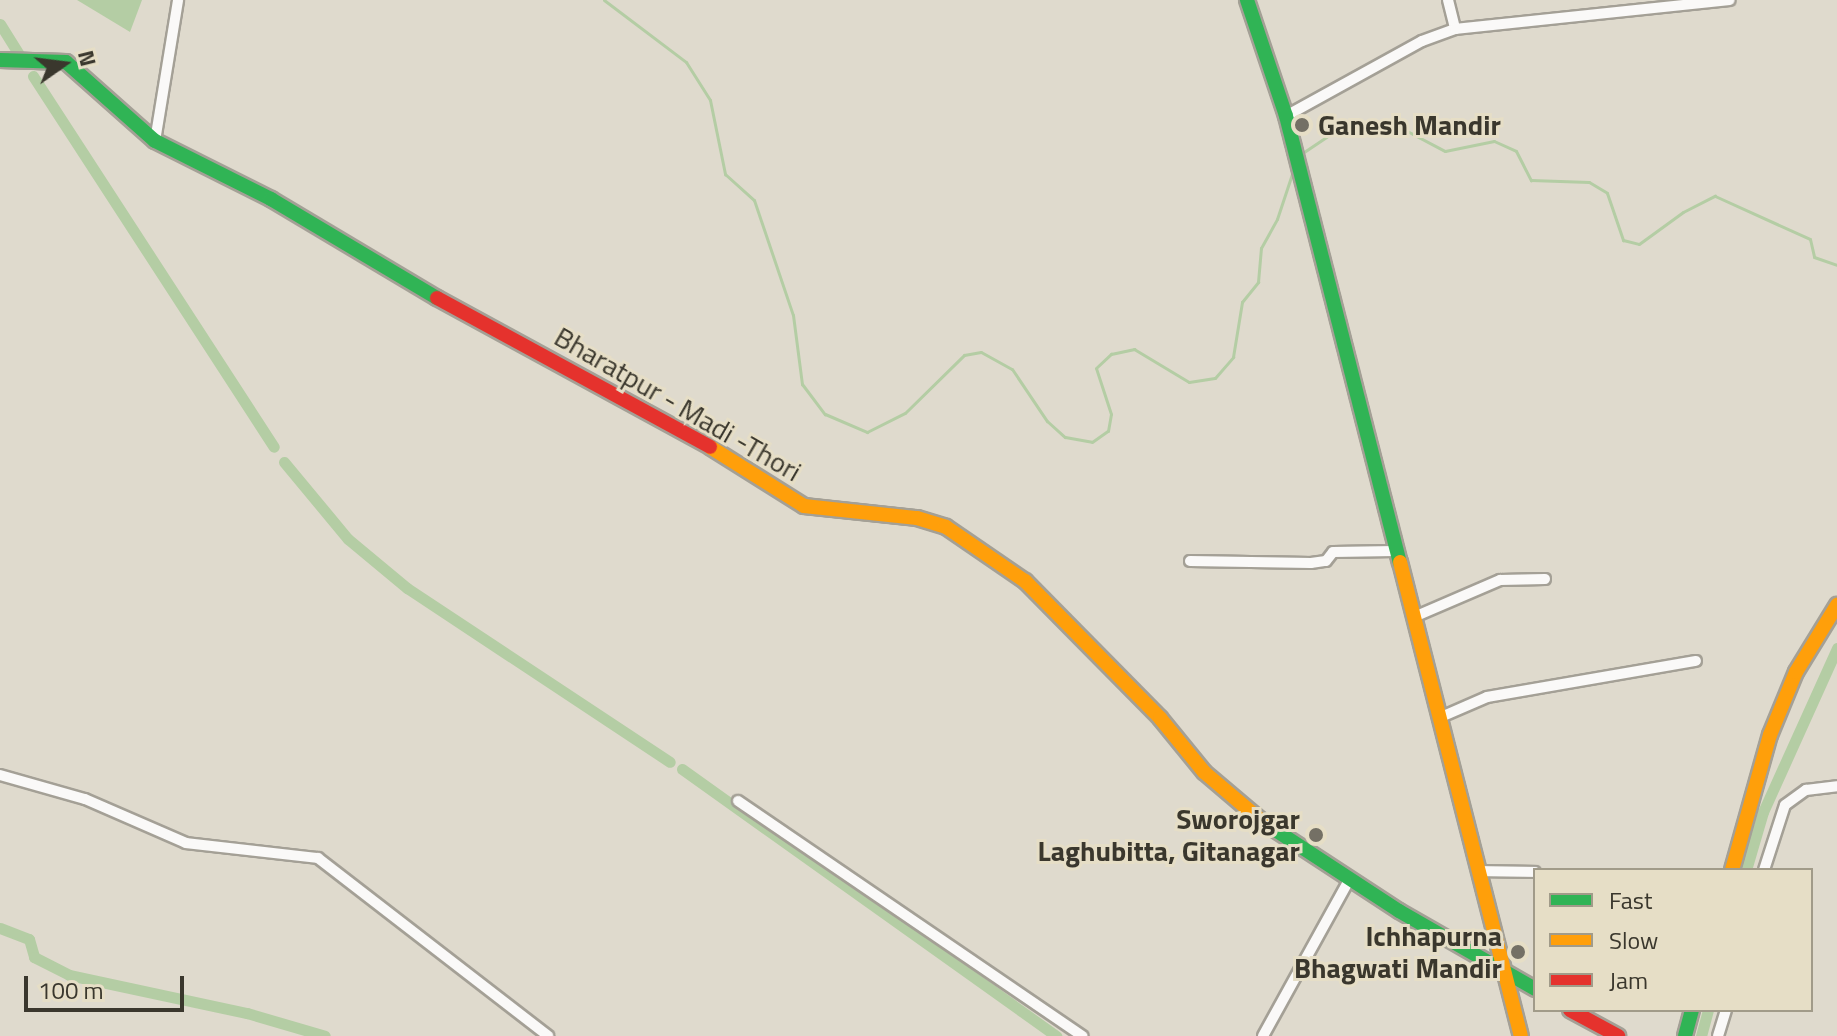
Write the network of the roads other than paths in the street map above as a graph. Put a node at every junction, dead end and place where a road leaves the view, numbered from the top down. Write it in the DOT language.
graph roads {
  1 [pos="178,0"];
  2 [pos="1247,0"];
  3 [pos="1448,0"];
  4 [pos="1729,0"];
  5 [pos="1455,29"];
  6 [pos="0,60"];
  7 [pos="1286,116"];
  8 [pos="155,141"];
  9 [pos="1395,551"];
  10 [pos="1190,561"];
  11 [pos="1545,579"];
  12 [pos="1837,605"];
  13 [pos="1414,617"];
  14 [pos="1696,661"];
  15 [pos="1441,717"];
  16 [pos="0,775"];
  17 [pos="1837,786"];
  18 [pos="738,801"];
  19 [pos="1733,868"];
  20 [pos="1765,868"];
  21 [pos="1479,871"];
  22 [pos="1533,872"];
  23 [pos="1349,880"];
  24 [pos="1502,968"];
  25 [pos="1533,988"];
  26 [pos="1574,1012"];
  27 [pos="1691,1012"];
  28 [pos="1725,1012"];
  29 [pos="548,1036"];
  30 [pos="1083,1036"];
  31 [pos="1263,1036"];
  32 [pos="1521,1036"];
  33 [pos="1618,1036"];
  34 [pos="1685,1036"];
  35 [pos="1718,1036"];
  1 -- 8 [label="street"];
  2 -- 7 [label="main road"];
  3 -- 5 [label="street"];
  4 -- 5 [label="street"];
  5 -- 7 [label="street"];
  6 -- 8 [label="main road, Bharatpur - Madi -Thori"];
  7 -- 9 [label="main road"];
  8 -- 23 [label="main road, Bharatpur - Madi -Thori"];
  9 -- 10 [label="street"];
  9 -- 13 [label="main road"];
  11 -- 13 [label="street"];
  12 -- 19 [label="main road"];
  13 -- 15 [label="main road"];
  14 -- 15 [label="street"];
  15 -- 21 [label="main road"];
  16 -- 29 [label="street"];
  17 -- 20 [label="street"];
  18 -- 30 [label="street"];
  21 -- 22 [label="street"];
  21 -- 24 [label="main road"];
  23 -- 24 [label="main road, Bharatpur - Madi -Thori"];
  23 -- 31 [label="street"];
  24 -- 25 [label="main road, Bharatpur - Madi -Thori"];
  24 -- 32 [label="main road"];
  26 -- 33 [label="main road"];
  27 -- 34 [label="main road"];
  28 -- 35 [label="street"];
}
